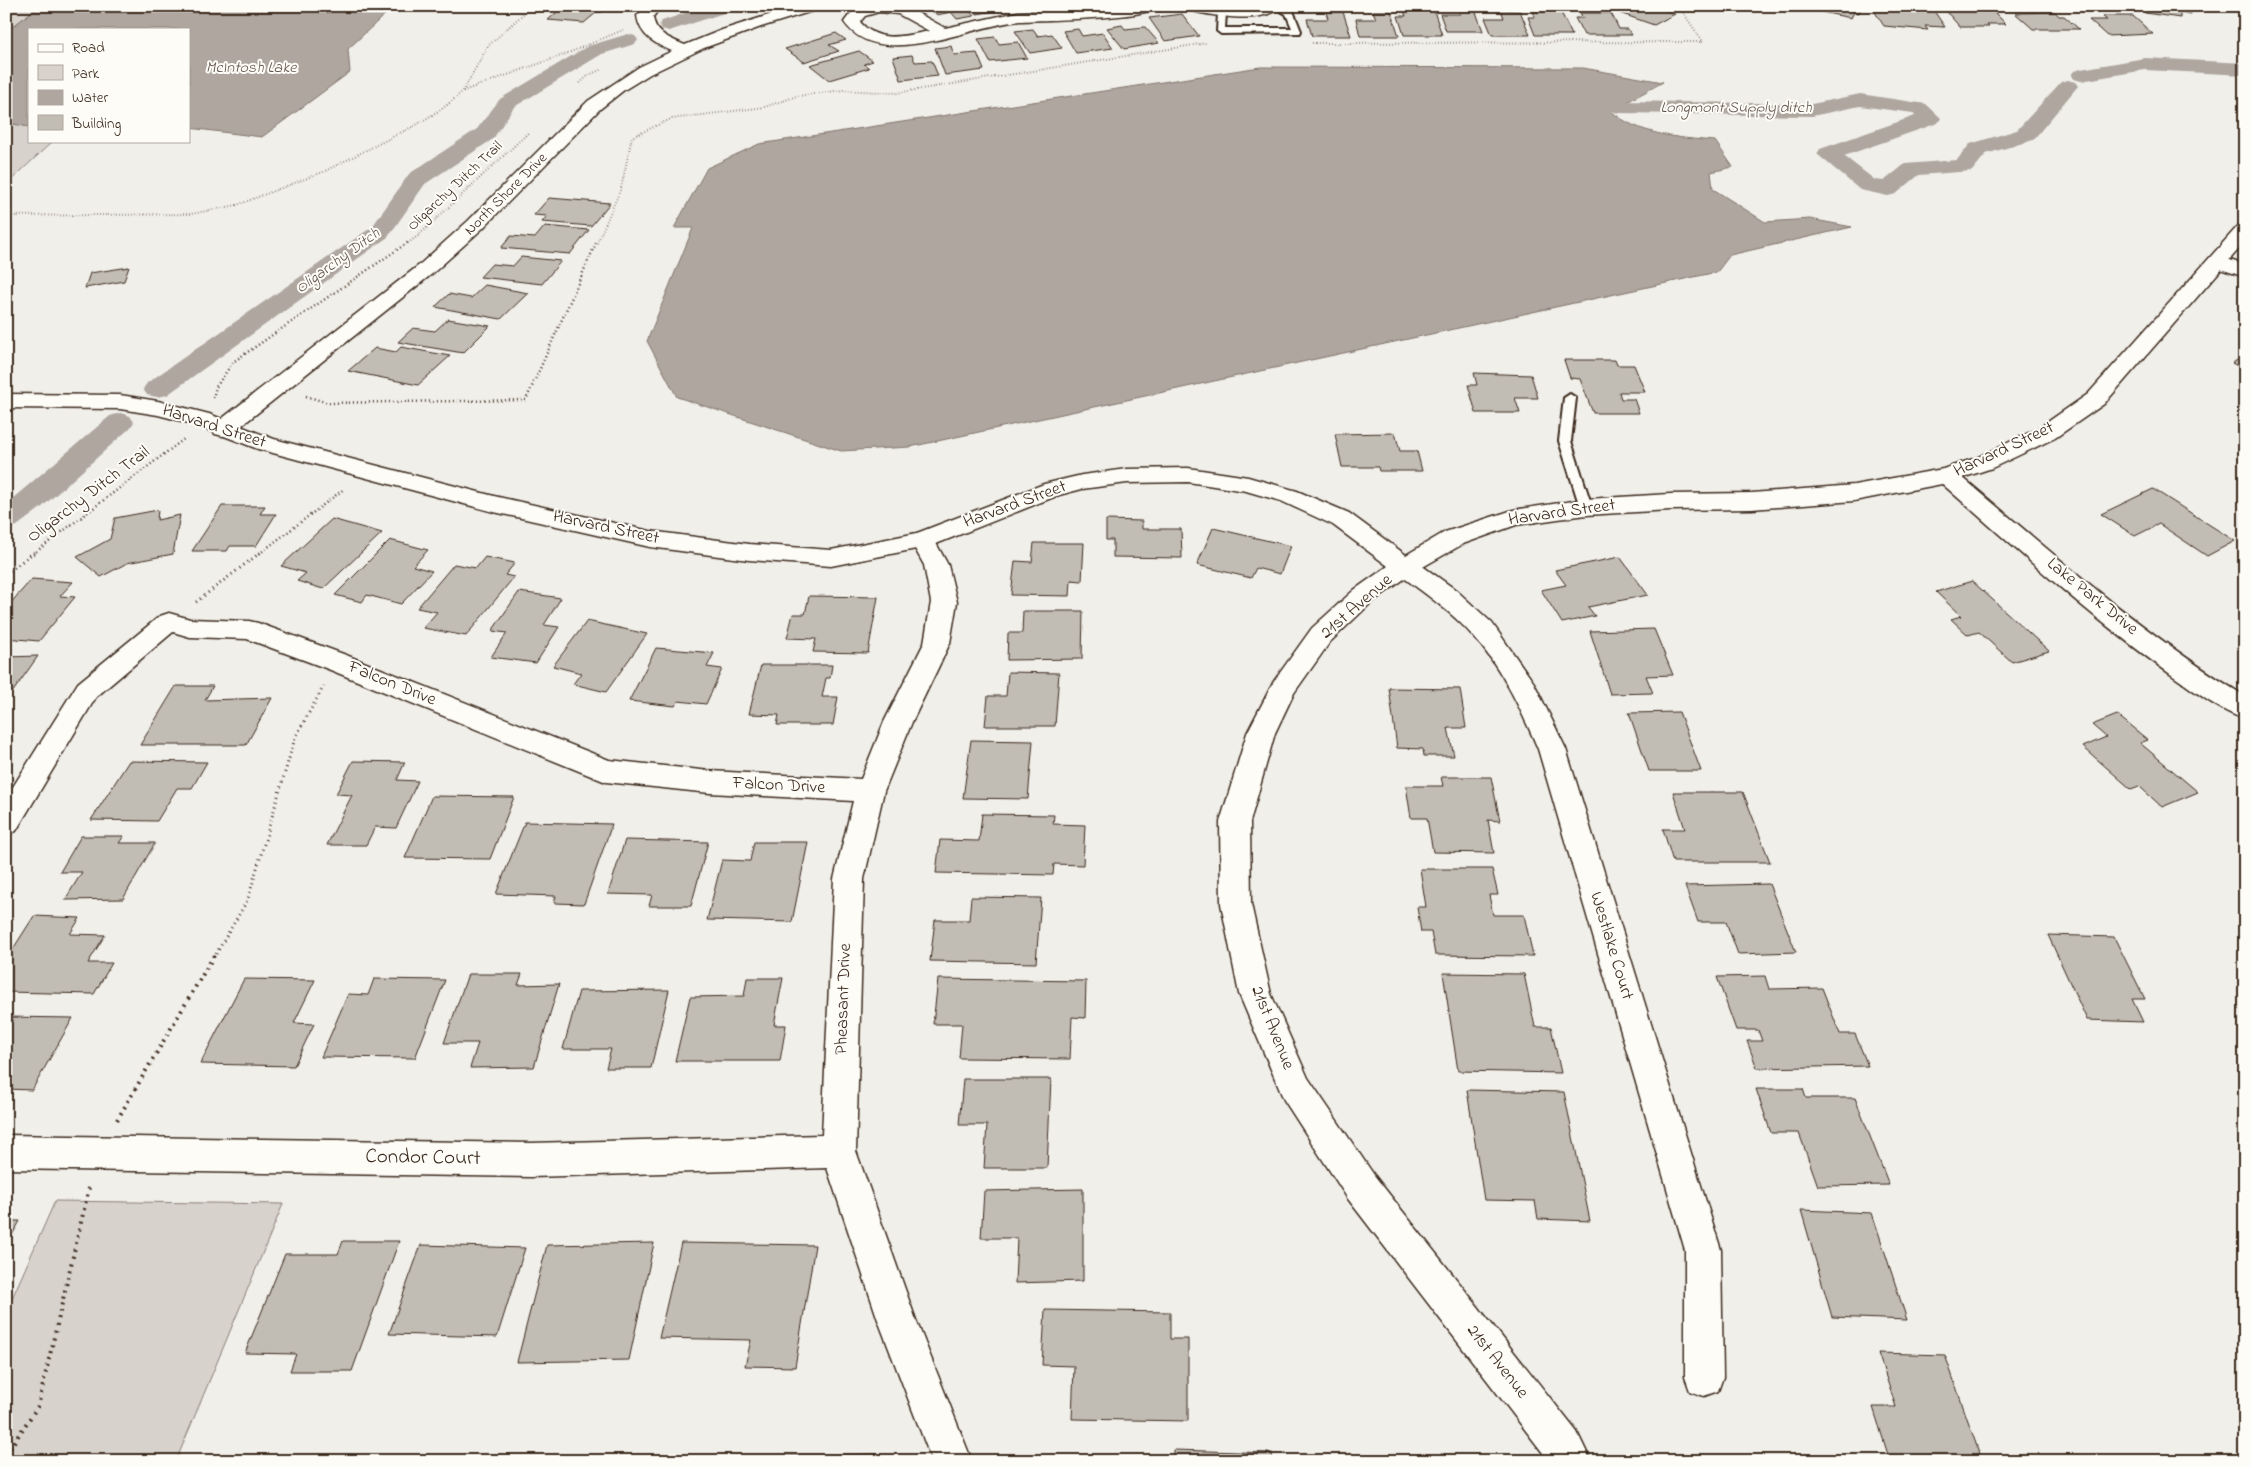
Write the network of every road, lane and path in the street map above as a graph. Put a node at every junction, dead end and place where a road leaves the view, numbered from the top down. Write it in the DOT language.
graph roads {
  1 [pos="532,6"];
  2 [pos="654,6"];
  3 [pos="814,6"];
  4 [pos="1152,6"];
  5 [pos="1190,6"];
  6 [pos="1274,6"];
  7 [pos="1679,6"];
  8 [pos="1222,13"];
  9 [pos="627,28"];
  10 [pos="941,32"];
  11 [pos="1308,42"];
  12 [pos="1210,43"];
  13 [pos="684,50"];
  14 [pos="606,68"];
  15 [pos="574,88"];
  16 [pos="463,91"];
  17 [pos="532,130"];
  18 [pos="6,216"];
  19 [pos="2245,230"];
  20 [pos="2218,262"];
  21 [pos="2245,271"];
  22 [pos="276,387"];
  23 [pos="1570,398"];
  24 [pos="6,401"];
  25 [pos="212,404"];
  26 [pos="223,429"];
  27 [pos="188,436"];
  28 [pos="368,471"];
  29 [pos="1947,476"];
  30 [pos="1586,507"];
  31 [pos="922,540"];
  32 [pos="1405,566"];
  33 [pos="6,574"];
  34 [pos="169,622"];
  35 [pos="337,662"];
  36 [pos="2245,709"];
  37 [pos="870,791"];
  38 [pos="6,823"];
  39 [pos="839,1151"];
  40 [pos="6,1152"];
  41 [pos="98,1153"];
  42 [pos="1704,1377"];
  43 [pos="6,1454"];
  44 [pos="952,1461"];
  45 [pos="1571,1461"];
  1 -- 16 [label="path"];
  2 -- 13 [label="street"];
  3 -- 13 [label="street, North Shore Drive"];
  4 -- 10 [label="street"];
  5 -- 8 [label="street"];
  6 -- 8 [label="street"];
  6 -- 8 [label="lane"];
  7 -- 11 [label="path"];
  9 -- 16 [label="path"];
  10 -- 10 [label="street"];
  12 -- 22 [label="path"];
  13 -- 22 [label="street, North Shore Drive"];
  14 -- 15 [label="path"];
  16 -- 18 [label="path"];
  17 -- 25 [label="path, Oligarchy Ditch Trail"];
  19 -- 20 [label="street, Harvard Street"];
  20 -- 21 [label="street"];
  20 -- 29 [label="street, Harvard Street"];
  22 -- 26 [label="street, North Shore Drive"];
  23 -- 30 [label="lane"];
  24 -- 26 [label="street, Harvard Street"];
  26 -- 28 [label="street, Harvard Street"];
  27 -- 33 [label="path, Oligarchy Ditch Trail"];
  28 -- 31 [label="street, Harvard Street"];
  28 -- 34 [label="path"];
  29 -- 30 [label="street, Harvard Street"];
  29 -- 36 [label="street, Lake Park Drive"];
  30 -- 32 [label="street, Harvard Street"];
  31 -- 32 [label="street, Harvard Street"];
  31 -- 37 [label="street, Pheasant Drive"];
  32 -- 42 [label="street, Westlake Court"];
  32 -- 45 [label="street, 21st Avenue"];
  34 -- 35 [label="street, Falcon Drive"];
  34 -- 38 [label="street"];
  35 -- 37 [label="street, Falcon Drive"];
  35 -- 41 [label="path"];
  37 -- 39 [label="street, Pheasant Drive"];
  39 -- 41 [label="street, Condor Court"];
  39 -- 44 [label="street, Pheasant Drive"];
  40 -- 41 [label="street, Condor Court"];
  41 -- 43 [label="path"];
}
